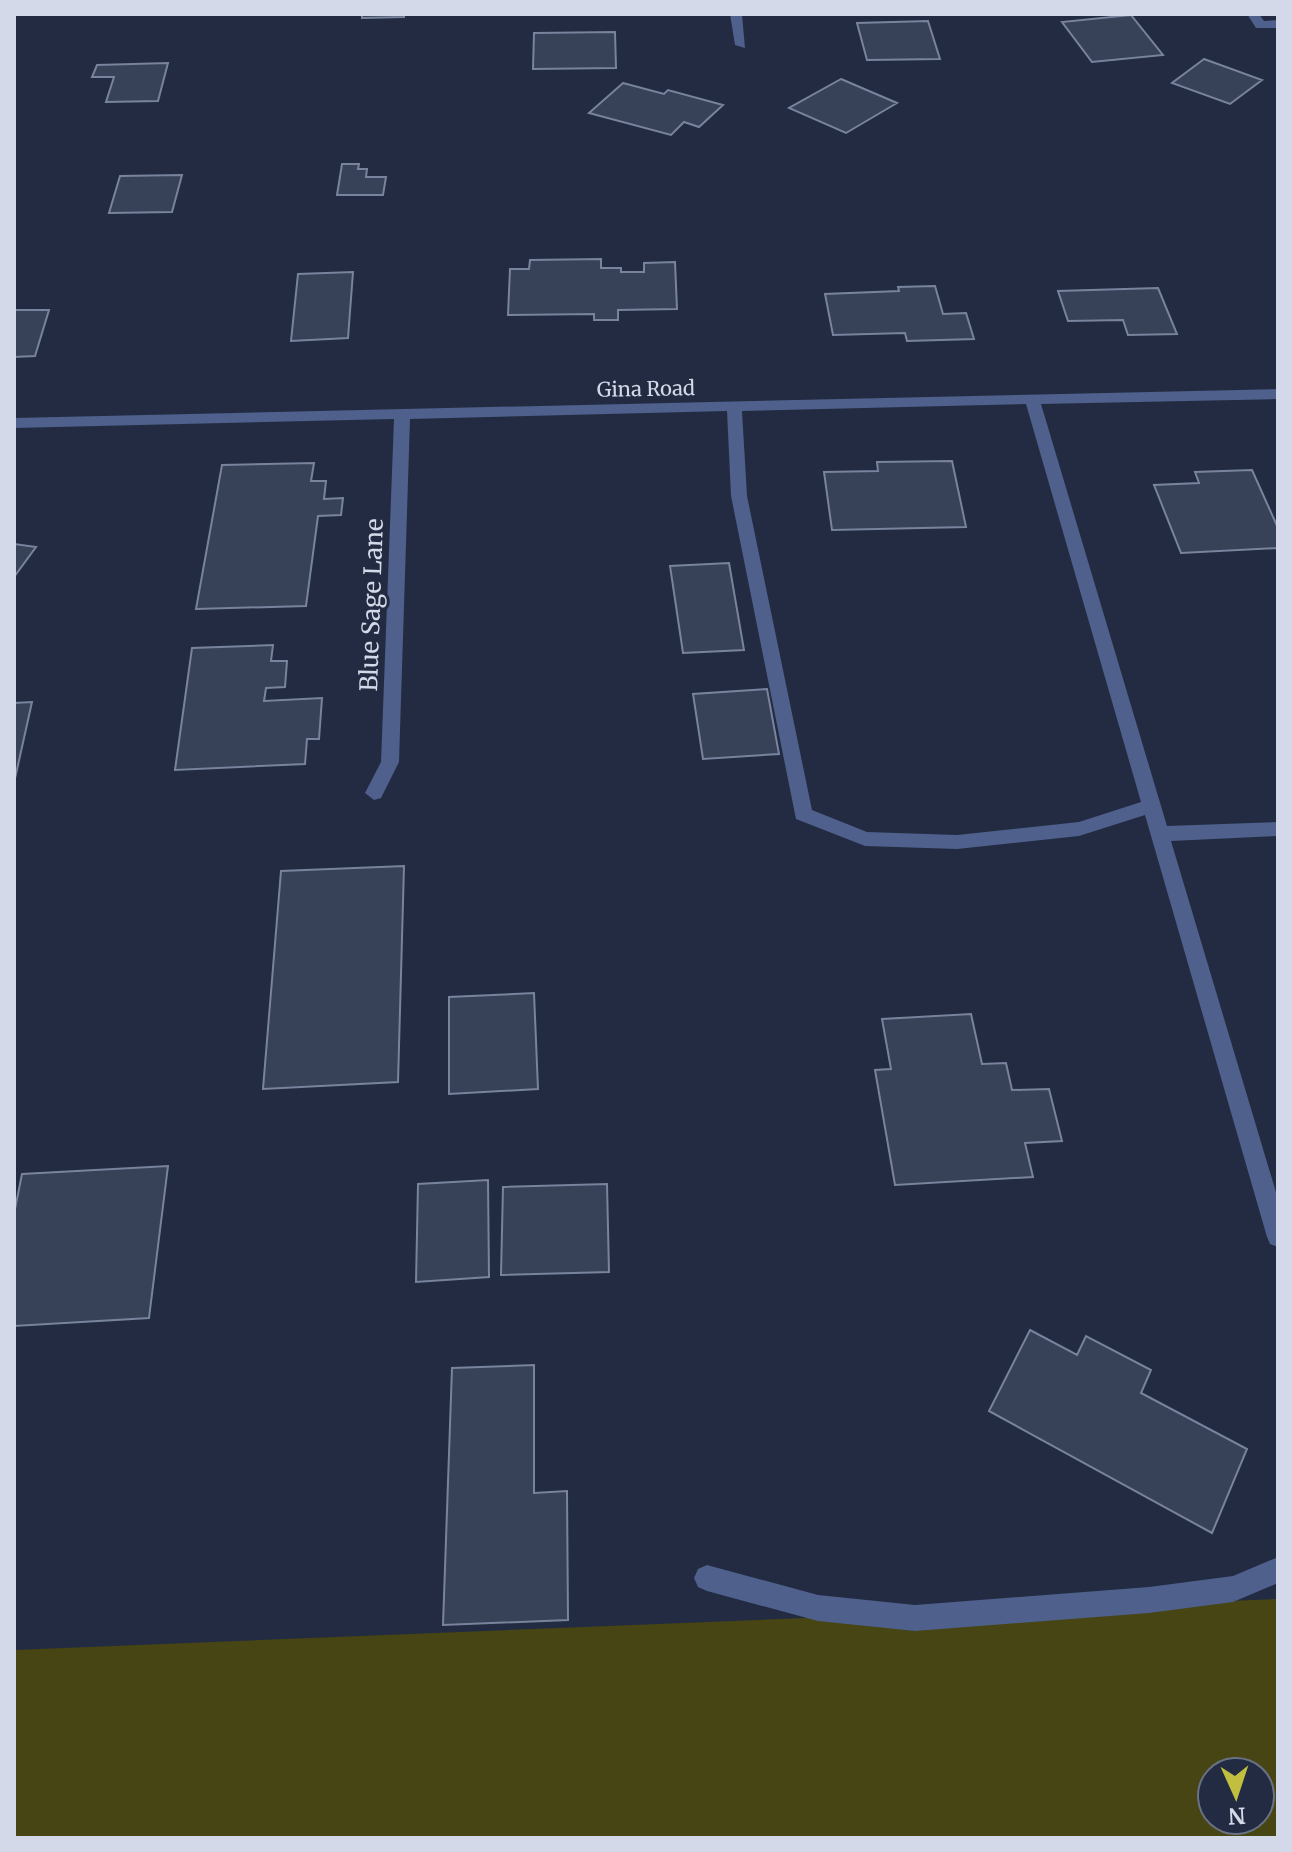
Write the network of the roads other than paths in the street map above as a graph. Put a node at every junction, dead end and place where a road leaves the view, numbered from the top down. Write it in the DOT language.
graph roads {
  1 [pos="736,14"];
  2 [pos="1253,14"];
  3 [pos="1278,24"];
  4 [pos="741,45"];
  5 [pos="1278,394"];
  6 [pos="1032,400"];
  7 [pos="734,407"];
  8 [pos="402,414"];
  9 [pos="14,423"];
  10 [pos="374,793"];
  11 [pos="1149,807"];
  12 [pos="1278,829"];
  13 [pos="1157,834"];
  14 [pos="1278,1237"];
  15 [pos="1278,1570"];
  16 [pos="707,1578"];
  1 -- 4 [label="street"];
  2 -- 3 [label="street"];
  5 -- 6 [label="street, Gina Road"];
  6 -- 7 [label="street, Gina Road"];
  6 -- 11 [label="street"];
  7 -- 8 [label="street, Gina Road"];
  7 -- 11 [label="street"];
  8 -- 9 [label="street, Gina Road"];
  8 -- 10 [label="street, Blue Sage Lane"];
  11 -- 13 [label="street"];
  12 -- 13 [label="street"];
  13 -- 14 [label="street"];
  15 -- 16 [label="street"];
}
